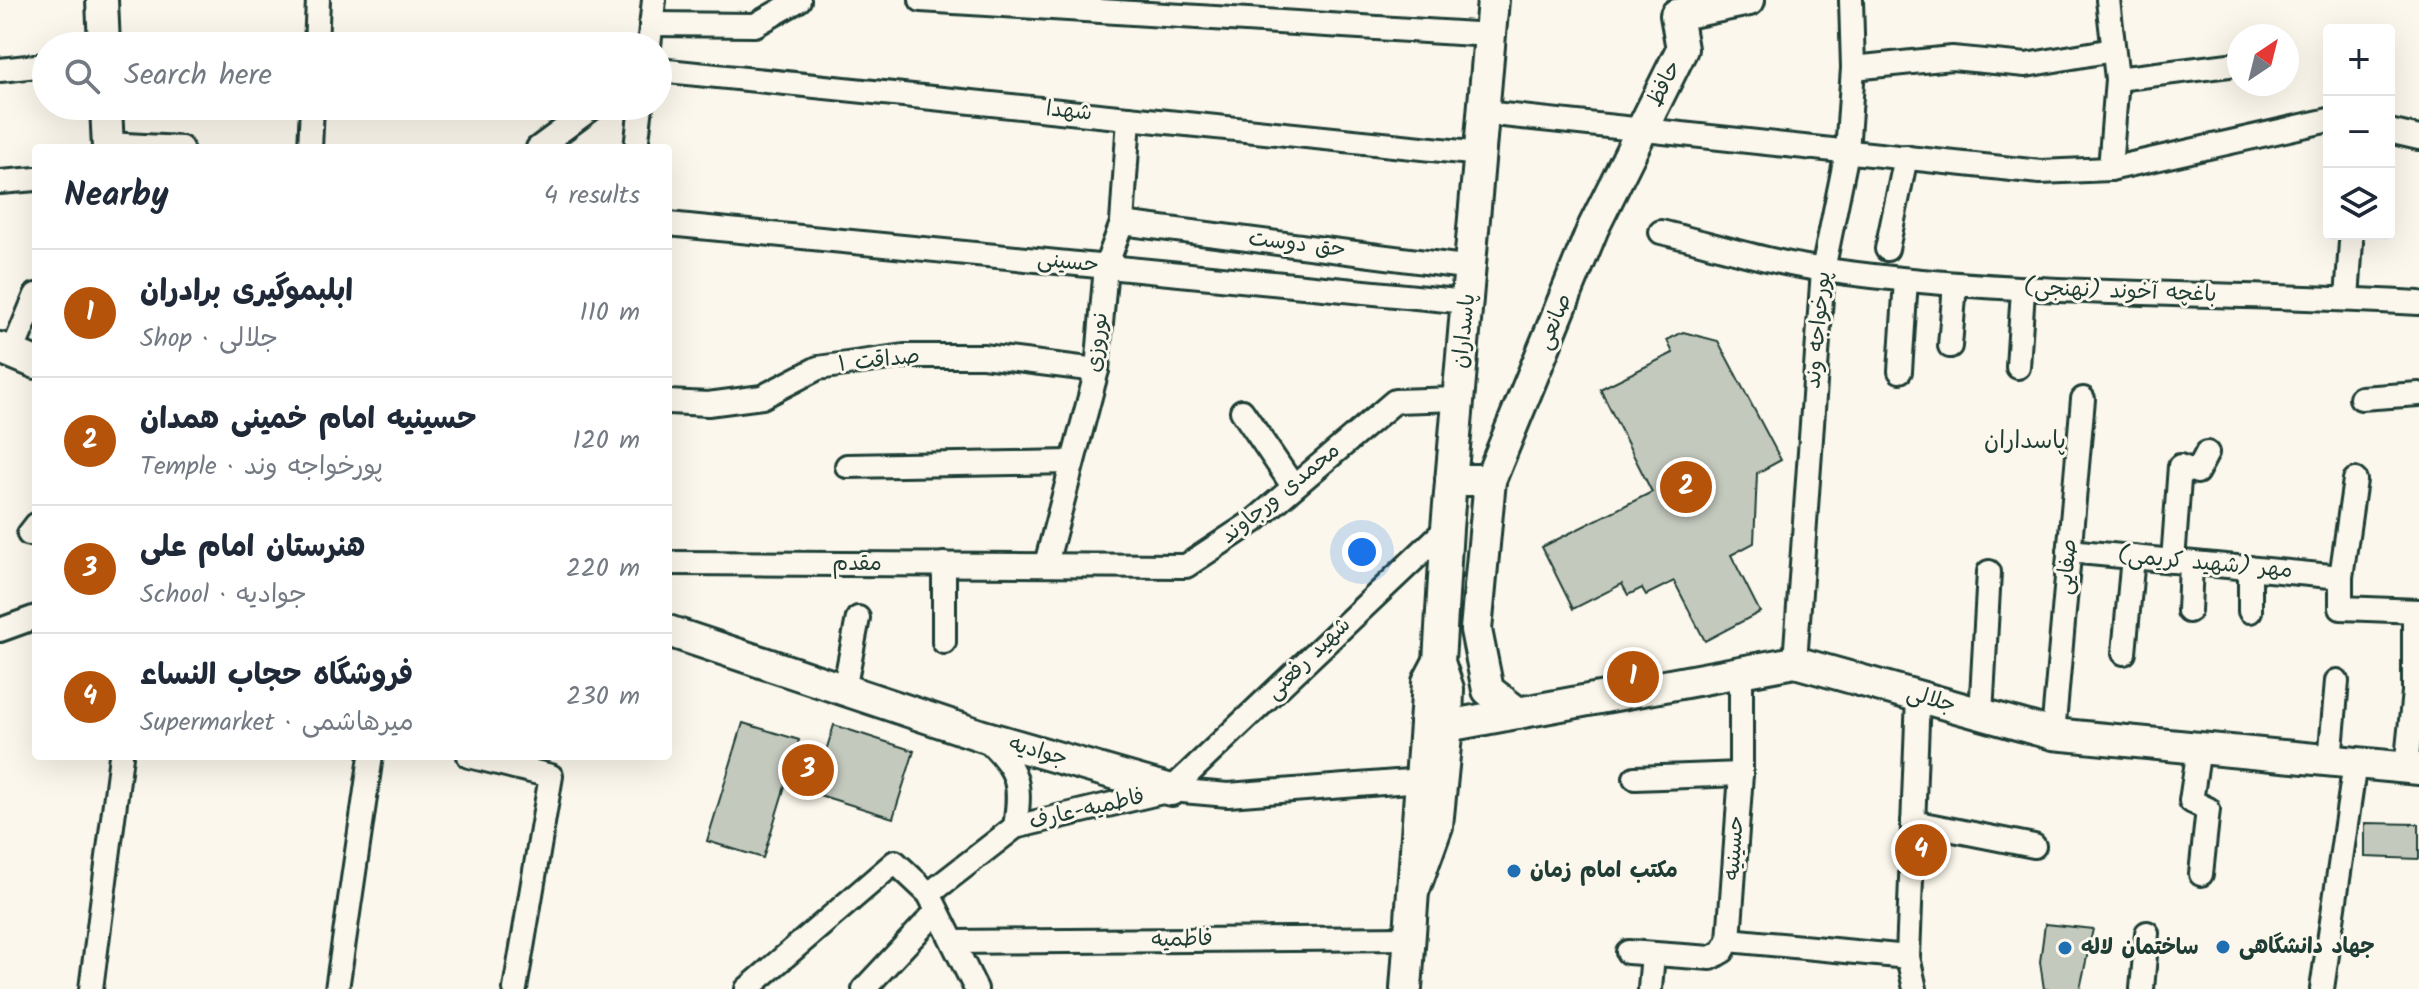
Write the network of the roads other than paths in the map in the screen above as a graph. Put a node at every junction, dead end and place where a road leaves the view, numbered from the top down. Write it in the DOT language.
graph roads {
  1 [pos="102,0"];
  2 [pos="318,0"];
  3 [pos="654,0"];
  4 [pos="799,0"];
  5 [pos="921,0"];
  6 [pos="1493,0"];
  7 [pos="1749,0"];
  8 [pos="1851,0"];
  9 [pos="2108,0"];
  10 [pos="969,1"];
  11 [pos="1676,7"];
  12 [pos="103,32"];
  13 [pos="317,32"];
  14 [pos="650,32"];
  15 [pos="672,33"];
  16 [pos="1491,35"];
  17 [pos="2113,50"];
  18 [pos="2227,65"];
  19 [pos="32,67"];
  20 [pos="1853,68"];
  21 [pos="0,70"];
  22 [pos="672,71"];
  23 [pos="2117,79"];
  24 [pos="1484,113"];
  25 [pos="1129,118"];
  26 [pos="107,120"];
  27 [pos="311,120"];
  28 [pos="576,120"];
  29 [pos="639,120"];
  30 [pos="2323,121"];
  31 [pos="1642,131"];
  32 [pos="2395,132"];
  33 [pos="2419,138"];
  34 [pos="108,144"];
  35 [pos="310,144"];
  36 [pos="543,144"];
  37 [pos="636,144"];
  38 [pos="1847,152"];
  39 [pos="1481,154"];
  40 [pos="1906,157"];
  41 [pos="2110,169"];
  42 [pos="32,179"];
  43 [pos="0,182"];
  44 [pos="1122,223"];
  45 [pos="672,224"];
  46 [pos="1661,232"];
  47 [pos="2351,242"];
  48 [pos="1887,249"];
  49 [pos="1106,266"];
  50 [pos="1472,268"];
  51 [pos="1823,270"];
  52 [pos="1906,280"];
  53 [pos="1955,284"];
  54 [pos="2023,290"];
  55 [pos="2347,298"];
  56 [pos="1467,302"];
  57 [pos="2419,303"];
  58 [pos="32,307"];
  59 [pos="1950,346"];
  60 [pos="16,355"];
  61 [pos="2018,367"];
  62 [pos="1097,370"];
  63 [pos="1900,371"];
  64 [pos="2419,394"];
  65 [pos="2361,398"];
  66 [pos="1458,399"];
  67 [pos="2083,399"];
  68 [pos="672,402"];
  69 [pos="1242,411"];
  70 [pos="2207,453"];
  71 [pos="1071,462"];
  72 [pos="847,466"];
  73 [pos="1451,480"];
  74 [pos="1490,480"];
  75 [pos="2355,480"];
  76 [pos="1293,486"];
  77 [pos="1447,528"];
  78 [pos="2069,551"];
  79 [pos="2133,557"];
  80 [pos="2182,562"];
  81 [pos="672,563"];
  82 [pos="944,564"];
  83 [pos="1046,564"];
  84 [pos="2250,568"];
  85 [pos="1989,572"];
  86 [pos="2341,577"];
  87 [pos="2189,611"];
  88 [pos="2250,611"];
  89 [pos="2417,611"];
  90 [pos="32,618"];
  91 [pos="858,618"];
  92 [pos="0,630"];
  93 [pos="672,632"];
  94 [pos="944,642"];
  95 [pos="2124,653"];
  96 [pos="1439,662"];
  97 [pos="1795,662"];
  98 [pos="1741,672"];
  99 [pos="2337,681"];
  100 [pos="844,690"];
  101 [pos="2416,692"];
  102 [pos="1918,696"];
  103 [pos="1518,713"];
  104 [pos="1981,714"];
  105 [pos="1447,726"];
  106 [pos="2053,734"];
  107 [pos="983,736"];
  108 [pos="2199,748"];
  109 [pos="120,760"];
  110 [pos="370,760"];
  111 [pos="485,760"];
  112 [pos="2342,762"];
  113 [pos="2413,768"];
  114 [pos="1741,774"];
  115 [pos="1635,778"];
  116 [pos="1422,780"];
  117 [pos="1171,790"];
  118 [pos="1913,822"];
  119 [pos="1015,827"];
  120 [pos="2034,846"];
  121 [pos="2201,874"];
  122 [pos="1415,887"];
  123 [pos="933,902"];
  124 [pos="2147,933"];
  125 [pos="1410,938"];
  126 [pos="1729,940"];
  127 [pos="953,942"];
  128 [pos="1628,952"];
  129 [pos="1653,954"];
  130 [pos="1908,957"];
  131 [pos="91,989"];
  132 [pos="337,989"];
  133 [pos="515,989"];
  134 [pos="747,989"];
  135 [pos="864,989"];
  136 [pos="976,989"];
  137 [pos="1406,989"];
  138 [pos="1650,989"];
  139 [pos="1915,989"];
  140 [pos="2142,989"];
  141 [pos="2322,989"];
  1 -- 12 [label="street"];
  2 -- 13 [label="street"];
  3 -- 14 [label="street"];
  4 -- 15 [label="street"];
  5 -- 10 [label="street"];
  6 -- 16 [label="street, پاسداران"];
  7 -- 11 [label="street, حافظ"];
  8 -- 20 [label="street, پورخواجه وند"];
  9 -- 17 [label="street"];
  10 -- 16 [label="street"];
  11 -- 31 [label="street, حافظ"];
  16 -- 24 [label="street, پاسداران"];
  17 -- 20 [label="street"];
  17 -- 23 [label="street"];
  18 -- 23 [label="street"];
  19 -- 21 [label="street"];
  20 -- 38 [label="street, پورخواجه وند"];
  22 -- 25 [label="street, شهدا"];
  23 -- 41 [label="street"];
  24 -- 31 [label="street"];
  24 -- 39 [label="street, پاسداران"];
  25 -- 39 [label="street, شهدا"];
  25 -- 44 [label="street, نوروزی"];
  26 -- 34 [label="street"];
  27 -- 35 [label="street"];
  28 -- 36 [label="street"];
  29 -- 37 [label="street"];
  30 -- 41 [label="street"];
  31 -- 38 [label="street"];
  31 -- 74 [label="street, صانعی"];
  32 -- 33 [label="street"];
  38 -- 40 [label="street"];
  38 -- 51 [label="street, پورخواجه وند"];
  39 -- 50 [label="street, پاسداران"];
  40 -- 41 [label="street"];
  40 -- 48 [label="street"];
  42 -- 43 [label="street"];
  44 -- 49 [label="street, نوروزی"];
  44 -- 50 [label="street, حق دوست"];
  45 -- 49 [label="street, حسینی"];
  46 -- 51 [label="street, باغچه آخوند (نهنجی)"];
  47 -- 55 [label="street"];
  49 -- 56 [label="street, حسینی"];
  49 -- 62 [label="street, نوروزی"];
  50 -- 56 [label="street, پاسداران"];
  51 -- 52 [label="street, باغچه آخوند (نهنجی)"];
  51 -- 97 [label="street, پورخواجه وند"];
  52 -- 53 [label="street, باغچه آخوند (نهنجی)"];
  52 -- 63 [label="street"];
  53 -- 54 [label="street, باغچه آخوند (نهنجی)"];
  53 -- 59 [label="street"];
  54 -- 55 [label="street, باغچه آخوند (نهنجی)"];
  54 -- 61 [label="street"];
  55 -- 57 [label="street, باغچه آخوند (نهنجی)"];
  56 -- 66 [label="street, پاسداران"];
  58 -- 60 [label="street"];
  62 -- 68 [label="street, صداقت ۱"];
  62 -- 71 [label="street, نوروزی"];
  64 -- 65 [label="street"];
  66 -- 73 [label="street, پاسداران"];
  66 -- 76 [label="street, محمدی ورجاوند"];
  67 -- 78 [label="street, صفایی"];
  69 -- 76 [label="street"];
  70 -- 80 [label="street"];
  71 -- 72 [label="street"];
  71 -- 83 [label="street, نوروزی"];
  73 -- 74 [label="street"];
  73 -- 77 [label="street, پاسداران"];
  74 -- 103 [label="street, صانعی"];
  75 -- 86 [label="street"];
  76 -- 83 [label="street, محمدی ورجاوند"];
  77 -- 96 [label="street, پاسداران"];
  77 -- 117 [label="street, شهید رفعتی"];
  78 -- 79 [label="street, مهر (شهید کریمی)"];
  78 -- 106 [label="street, صفایی"];
  79 -- 80 [label="street, مهر (شهید کریمی)"];
  79 -- 95 [label="street"];
  80 -- 84 [label="street, مهر (شهید کریمی)"];
  80 -- 87 [label="street"];
  81 -- 82 [label="street, مقدم"];
  82 -- 83 [label="street, مقدم"];
  82 -- 94 [label="street"];
  84 -- 86 [label="street, مهر (شهید کریمی)"];
  84 -- 88 [label="street"];
  85 -- 104 [label="street"];
  86 -- 89 [label="street"];
  89 -- 101 [label="street"];
  90 -- 92 [label="street"];
  91 -- 100 [label="street"];
  93 -- 100 [label="street, جوادیه"];
  96 -- 105 [label="street, پاسداران"];
  96 -- 116 [label="street, پاسداران"];
  97 -- 98 [label="street, جلالی"];
  97 -- 102 [label="street, جلالی"];
  98 -- 103 [label="street, جلالی"];
  98 -- 114 [label="street, حسینیه"];
  99 -- 112 [label="street"];
  100 -- 107 [label="street, جوادیه"];
  101 -- 113 [label="street"];
  102 -- 104 [label="street, جلالی"];
  102 -- 118 [label="street"];
  103 -- 105 [label="street, جلالی"];
  104 -- 106 [label="street, جلالی"];
  105 -- 122 [label="street, پاسداران"];
  106 -- 108 [label="street, جلالی"];
  107 -- 117 [label="street, جوادیه"];
  107 -- 119 [label="street"];
  108 -- 112 [label="street, جلالی"];
  108 -- 121 [label="street"];
  109 -- 131 [label="street"];
  110 -- 132 [label="street"];
  111 -- 133 [label="street"];
  112 -- 113 [label="street, جلالی"];
  112 -- 141 [label="street"];
  114 -- 115 [label="street"];
  114 -- 126 [label="street, حسینیه"];
  116 -- 117 [label="street, جوادیه"];
  116 -- 122 [label="street, پاسداران"];
  117 -- 119 [label="street, فاطمیه-عارف"];
  118 -- 120 [label="street"];
  118 -- 130 [label="street"];
  119 -- 123 [label="street, فاطمیه-عارف"];
  122 -- 125 [label="street, پاسداران"];
  123 -- 127 [label="street"];
  123 -- 134 [label="street"];
  123 -- 135 [label="street, فاطمیه-عارف"];
  124 -- 140 [label="street"];
  125 -- 127 [label="street, فاطمیه"];
  125 -- 137 [label="street, پاسداران"];
  126 -- 129 [label="street"];
  126 -- 130 [label="street"];
  127 -- 136 [label="street"];
  128 -- 129 [label="street"];
  129 -- 138 [label="street"];
  130 -- 139 [label="street"];
}
